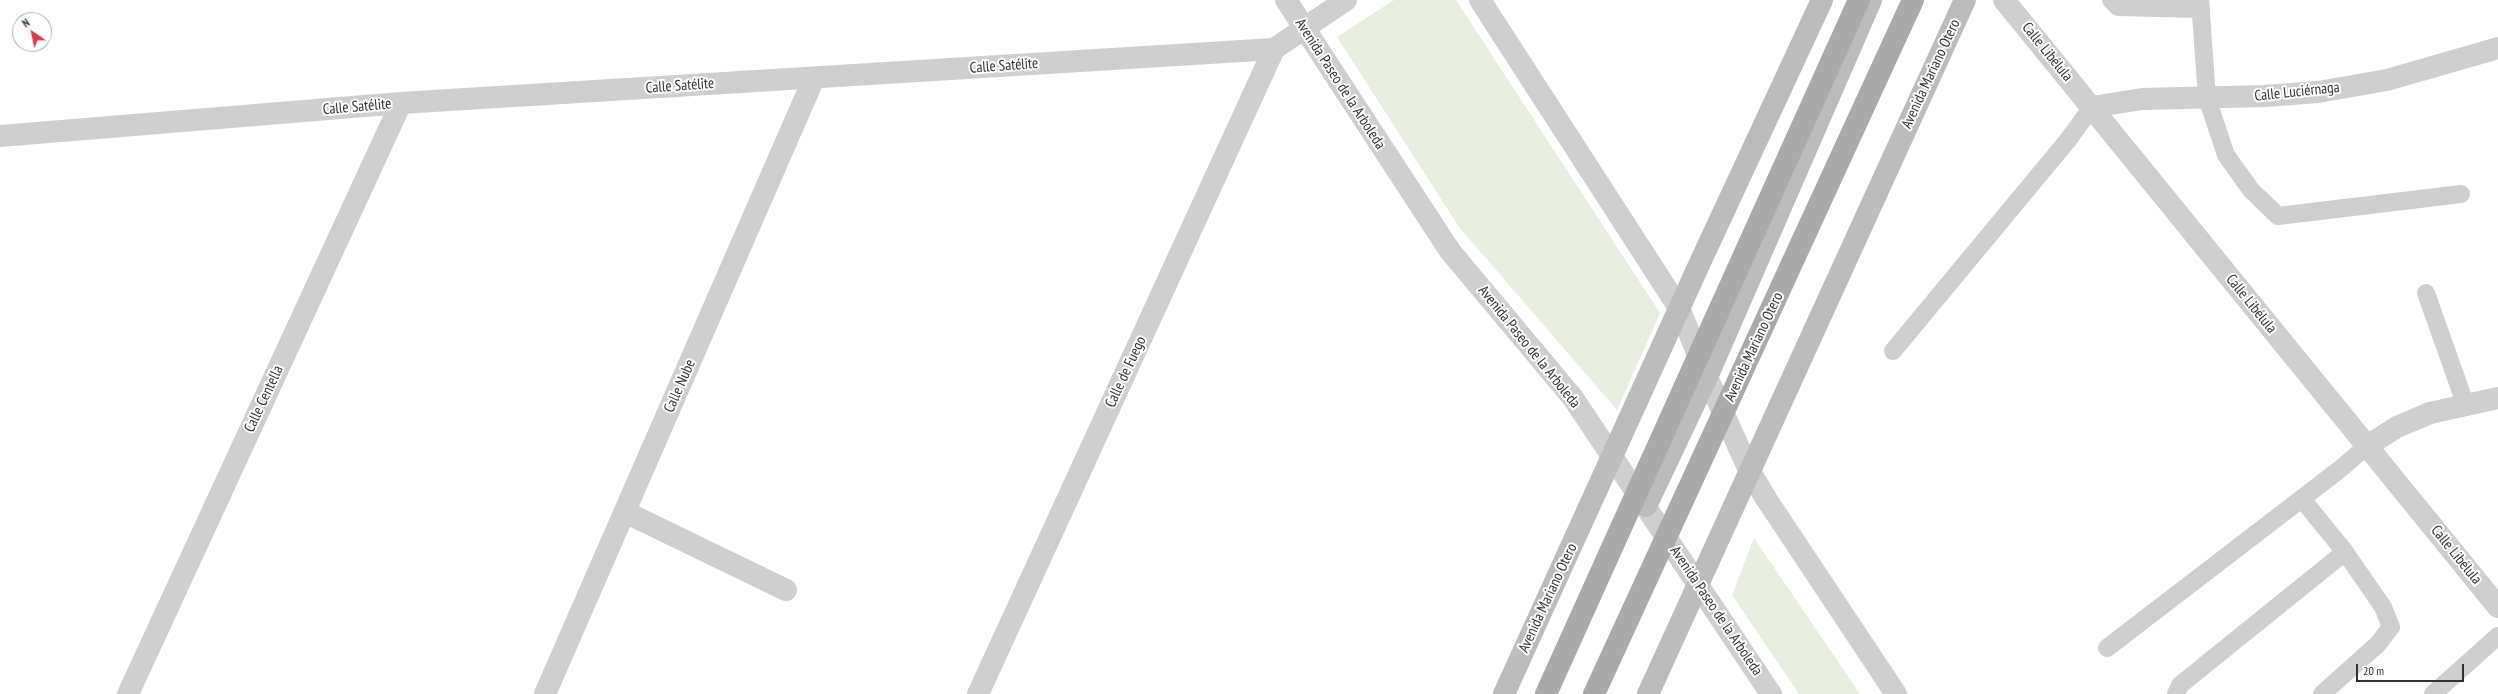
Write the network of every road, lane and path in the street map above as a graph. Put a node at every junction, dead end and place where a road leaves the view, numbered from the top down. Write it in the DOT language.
graph roads {
  1 [pos="1286,0"];
  2 [pos="1346,0"];
  3 [pos="1480,0"];
  4 [pos="1822,0"];
  5 [pos="1859,0"];
  6 [pos="1871,0"];
  7 [pos="1913,0"];
  8 [pos="1965,0"];
  9 [pos="2004,0"];
  10 [pos="2111,0"];
  11 [pos="2200,5"];
  12 [pos="1304,28"];
  13 [pos="2498,48"];
  14 [pos="1274,49"];
  15 [pos="814,78"];
  16 [pos="2207,98"];
  17 [pos="401,103"];
  18 [pos="2092,107"];
  19 [pos="0,136"];
  20 [pos="2461,194"];
  21 [pos="2426,293"];
  22 [pos="1679,308"];
  23 [pos="1893,351"];
  24 [pos="1707,377"];
  25 [pos="2498,398"];
  26 [pos="2466,406"];
  27 [pos="2367,446"];
  28 [pos="1613,456"];
  29 [pos="1750,470"];
  30 [pos="2302,499"];
  31 [pos="1646,506"];
  32 [pos="625,512"];
  33 [pos="2345,552"];
  34 [pos="1698,585"];
  35 [pos="786,590"];
  36 [pos="2498,607"];
  37 [pos="2498,636"];
  38 [pos="2107,648"];
  39 [pos="128,694"];
  40 [pos="545,694"];
  41 [pos="978,694"];
  42 [pos="1504,694"];
  43 [pos="1546,694"];
  44 [pos="1594,694"];
  45 [pos="1648,694"];
  46 [pos="1772,694"];
  47 [pos="1896,694"];
  48 [pos="2176,694"];
  49 [pos="2322,694"];
  50 [pos="2433,694"];
  1 -- 12 [label="street, Avenida Paseo de la Arboleda"];
  2 -- 12 [label="street"];
  3 -- 22 [label="street"];
  4 -- 22 [label="main road, Avenida Mariano Otero"];
  5 -- 43 [label="main road, bridge"];
  6 -- 24 [label="main road"];
  7 -- 44 [label="main road, Avenida Mariano Otero, bridge"];
  8 -- 29 [label="main road, Avenida Mariano Otero"];
  9 -- 18 [label="street, Calle Libélula"];
  10 -- 11 [label="lane"];
  11 -- 16 [label="lane"];
  12 -- 14 [label="street"];
  12 -- 28 [label="street, Avenida Paseo de la Arboleda"];
  13 -- 16 [label="street, Calle Luciérnaga"];
  14 -- 15 [label="street, Calle Satélite"];
  14 -- 41 [label="street, Calle de Fuego"];
  15 -- 17 [label="street, Calle Satélite"];
  15 -- 32 [label="street, Calle Nube"];
  16 -- 18 [label="street, Calle Luciérnaga"];
  16 -- 20 [label="lane"];
  17 -- 19 [label="street, Calle Satélite"];
  17 -- 39 [label="street, Calle Centella"];
  18 -- 23 [label="lane"];
  18 -- 27 [label="street, Calle Libélula"];
  21 -- 26 [label="lane"];
  22 -- 24 [label="street"];
  22 -- 28 [label="main road, Avenida Mariano Otero"];
  24 -- 29 [label="street"];
  24 -- 31 [label="main road"];
  25 -- 26 [label="street"];
  26 -- 27 [label="street"];
  27 -- 30 [label="lane"];
  27 -- 36 [label="street, Calle Libélula"];
  28 -- 31 [label="street, Avenida Paseo de la Arboleda"];
  28 -- 42 [label="main road, Avenida Mariano Otero"];
  29 -- 34 [label="main road, Avenida Mariano Otero"];
  29 -- 47 [label="street"];
  30 -- 33 [label="lane"];
  30 -- 38 [label="lane"];
  31 -- 34 [label="street, Avenida Paseo de la Arboleda"];
  32 -- 35 [label="street"];
  32 -- 40 [label="street, Calle Nube"];
  33 -- 48 [label="lane"];
  33 -- 49 [label="lane"];
  34 -- 45 [label="main road, Avenida Mariano Otero"];
  34 -- 46 [label="street, Avenida Paseo de la Arboleda"];
  37 -- 50 [label="lane"];
}
